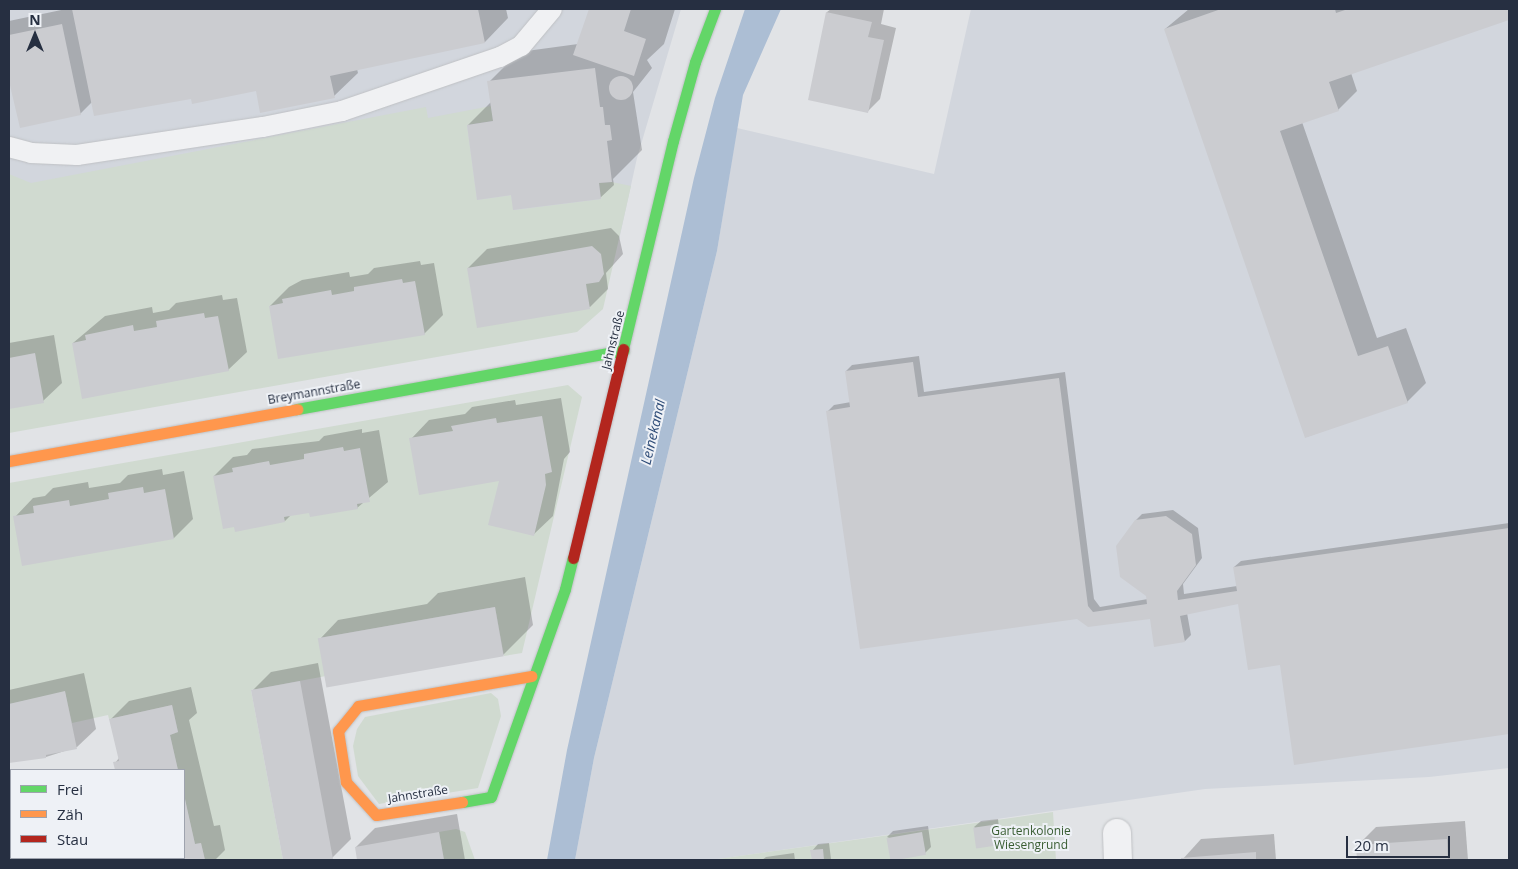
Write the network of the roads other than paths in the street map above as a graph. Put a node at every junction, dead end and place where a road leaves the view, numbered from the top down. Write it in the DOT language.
graph roads {
  1 [pos="552,9"];
  2 [pos="715,9"];
  3 [pos="9,147"];
  4 [pos="624,350"];
  5 [pos="9,460"];
  6 [pos="531,676"];
  7 [pos="1116,833"];
  8 [pos="1118,860"];
  1 -- 3 [label="lane"];
  2 -- 4 [label="street, Jahnstraße"];
  4 -- 5 [label="street, Breymannstraße"];
  4 -- 6 [label="street, Jahnstraße"];
  6 -- 6 [label="street, Jahnstraße"];
  7 -- 8 [label="street"];
}
